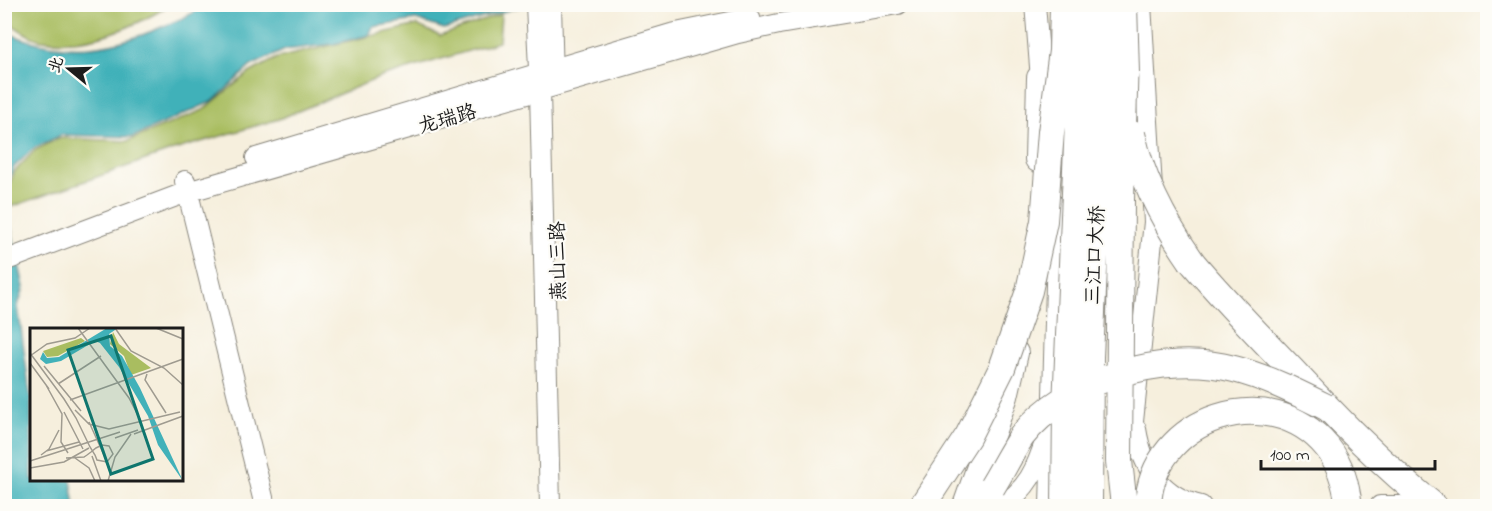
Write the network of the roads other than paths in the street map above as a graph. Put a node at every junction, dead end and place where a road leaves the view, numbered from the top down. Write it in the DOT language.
graph roads {
  1 [pos="817,4"];
  2 [pos="897,4"];
  3 [pos="1035,4"];
  4 [pos="1063,4"];
  5 [pos="1083,4"];
  6 [pos="1106,4"];
  7 [pos="1124,4"];
  8 [pos="1141,4"];
  9 [pos="543,12"];
  10 [pos="1125,56"];
  11 [pos="1040,78"];
  12 [pos="546,80"];
  13 [pos="186,186"];
  14 [pos="28,245"];
  15 [pos="4,246"];
  16 [pos="4,261"];
  17 [pos="1054,383"];
  18 [pos="1326,407"];
  19 [pos="1133,411"];
  20 [pos="923,505"];
  21 [pos="265,507"];
  22 [pos="550,507"];
  23 [pos="562,507"];
  24 [pos="966,507"];
  25 [pos="986,507"];
  26 [pos="1000,507"];
  27 [pos="1050,507"];
  28 [pos="1065,507"];
  29 [pos="1089,507"];
  30 [pos="1125,507"];
  31 [pos="1148,507"];
  32 [pos="1201,507"];
  33 [pos="1349,507"];
  34 [pos="1380,507"];
  35 [pos="1401,507"];
  36 [pos="1434,507"];
  1 -- 12 [label="street, 龙瑞路"];
  2 -- 12 [label="street, 龙瑞路"];
  3 -- 11 [label="street"];
  4 -- 20 [label="highway, bridge"];
  5 -- 28 [label="highway, 三江口大桥, bridge"];
  6 -- 29 [label="highway, 三江口大桥, bridge"];
  7 -- 10 [label="highway, bridge"];
  8 -- 19 [label="street"];
  9 -- 12 [label="street, 燕山三路"];
  10 -- 18 [label="highway, bridge"];
  10 -- 30 [label="highway, bridge"];
  11 -- 17 [label="street"];
  11 -- 24 [label="highway"];
  12 -- 13 [label="street, 龙瑞路"];
  12 -- 22 [label="street, 燕山三路"];
  12 -- 23 [label="street, 燕山三路"];
  13 -- 14 [label="street, 龙瑞路"];
  13 -- 21 [label="street"];
  14 -- 15 [label="street, 龙瑞路"];
  14 -- 16 [label="street, 龙瑞路"];
  17 -- 26 [label="street"];
  17 -- 27 [label="street"];
  18 -- 25 [label="highway, bridge"];
  18 -- 36 [label="highway"];
  19 -- 30 [label="street"];
  19 -- 32 [label="street"];
  31 -- 33 [label="highway, bridge"];
  34 -- 35 [label="street"];
}
